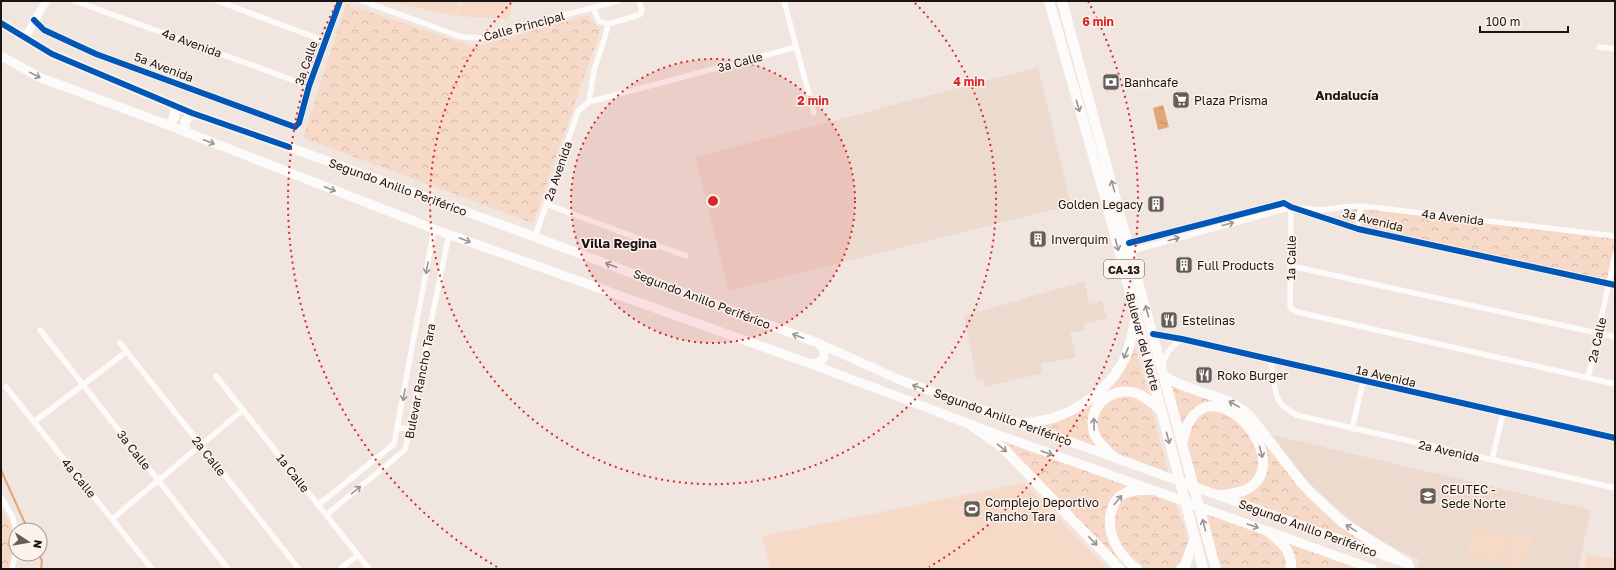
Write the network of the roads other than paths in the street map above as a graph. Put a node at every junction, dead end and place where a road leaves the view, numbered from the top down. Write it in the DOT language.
graph roads {
  1 [pos="46,1"];
  2 [pos="75,1"];
  3 [pos="218,1"];
  4 [pos="340,1"];
  5 [pos="362,1"];
  6 [pos="618,1"];
  7 [pos="639,1"];
  8 [pos="784,1"];
  9 [pos="1049,1"];
  10 [pos="1053,1"];
  11 [pos="1062,1"];
  12 [pos="1069,1"];
  13 [pos="593,8"];
  14 [pos="34,20"];
  15 [pos="1,23"];
  16 [pos="608,24"];
  17 [pos="25,38"];
  18 [pos="325,41"];
  19 [pos="796,47"];
  20 [pos="1599,47"];
  21 [pos="1615,49"];
  22 [pos="1,56"];
  23 [pos="1071,79"];
  24 [pos="309,86"];
  25 [pos="1089,101"];
  26 [pos="589,102"];
  27 [pos="174,106"];
  28 [pos="583,106"];
  29 [pos="814,113"];
  30 [pos="192,114"];
  31 [pos="168,125"];
  32 [pos="291,126"];
  33 [pos="186,133"];
  34 [pos="546,204"];
  35 [pos="1362,206"];
  36 [pos="1291,207"];
  37 [pos="434,229"];
  38 [pos="1358,229"];
  39 [pos="449,234"];
  40 [pos="1615,236"];
  41 [pos="535,237"];
  42 [pos="1130,247"];
  43 [pos="1615,255"];
  44 [pos="686,256"];
  45 [pos="1291,266"];
  46 [pos="1612,284"];
  47 [pos="1136,316"];
  48 [pos="40,330"];
  49 [pos="1598,333"];
  50 [pos="1153,334"];
  51 [pos="1615,337"];
  52 [pos="1182,339"];
  53 [pos="818,343"];
  54 [pos="120,344"];
  55 [pos="126,352"];
  56 [pos="1271,360"];
  57 [pos="811,364"];
  58 [pos="1163,373"];
  59 [pos="216,376"];
  60 [pos="1588,378"];
  61 [pos="1363,382"];
  62 [pos="1615,384"];
  63 [pos="83,385"];
  64 [pos="6,387"];
  65 [pos="243,410"];
  66 [pos="1161,410"];
  67 [pos="1503,413"];
  68 [pos="34,422"];
  69 [pos="1020,424"];
  70 [pos="970,426"];
  71 [pos="398,427"];
  72 [pos="1352,429"];
  73 [pos="410,430"];
  74 [pos="1615,438"];
  75 [pos="1182,443"];
  76 [pos="201,445"];
  77 [pos="1113,456"];
  78 [pos="1492,460"];
  79 [pos="158,481"];
  80 [pos="1615,488"];
  81 [pos="1151,490"];
  82 [pos="1214,494"];
  83 [pos="1,497"];
  84 [pos="318,505"];
  85 [pos="326,515"];
  86 [pos="112,519"];
  87 [pos="14,522"];
  88 [pos="1269,532"];
  89 [pos="1195,538"];
  90 [pos="358,555"];
  91 [pos="1216,567"];
  92 [pos="1409,567"];
  93 [pos="152,569"];
  94 [pos="228,569"];
  95 [pos="299,569"];
  96 [pos="340,569"];
  97 [pos="369,569"];
  98 [pos="1120,569"];
  99 [pos="1137,569"];
  100 [pos="1181,569"];
  101 [pos="1203,569"];
  102 [pos="1291,569"];
  103 [pos="1373,569"];
  1 -- 14 [label="street"];
  2 -- 24 [label="street, 4a Avenida"];
  3 -- 18 [label="street"];
  4 -- 18 [label="street, 3a Calle"];
  5 -- 13 [label="street, Calle Principal"];
  6 -- 13 [label="street, Calle Principal"];
  7 -- 16 [label="street"];
  8 -- 19 [label="street"];
  9 -- 23 [label="highway, Bulevar del Norte / CA-13"];
  10 -- 23 [label="highway"];
  11 -- 25 [label="highway, Bulevar del Norte / CA-13"];
  12 -- 25 [label="highway"];
  13 -- 16 [label="street"];
  14 -- 17 [label="street"];
  14 -- 32 [label="street, 5a Avenida"];
  15 -- 17 [label="main road, Segundo Anillo Periférico"];
  16 -- 26 [label="street"];
  17 -- 27 [label="main road, Segundo Anillo Periférico"];
  18 -- 24 [label="street, 3a Calle"];
  19 -- 26 [label="street, 3a Calle"];
  19 -- 29 [label="street"];
  20 -- 21 [label="street"];
  22 -- 31 [label="main road, Segundo Anillo Periférico, one-way"];
  23 -- 47 [label="highway, Bulevar del Norte / CA-13, one-way"];
  24 -- 32 [label="street, 3a Calle"];
  42 -- 25 [label="highway, Bulevar del Norte / CA-13, one-way"];
  26 -- 28 [label="street, 3a Calle"];
  27 -- 30 [label="main road, Segundo Anillo Periférico"];
  27 -- 31 [label="main road"];
  28 -- 34 [label="street, 2a Avenida"];
  30 -- 33 [label="main road"];
  30 -- 41 [label="main road, Segundo Anillo Periférico"];
  31 -- 33 [label="main road, Segundo Anillo Periférico"];
  33 -- 37 [label="main road, Segundo Anillo Periférico, one-way"];
  34 -- 41 [label="street, 2a Avenida"];
  34 -- 44 [label="street"];
  35 -- 36 [label="street, 4a Avenida"];
  35 -- 38 [label="street"];
  35 -- 40 [label="street, 4a Avenida"];
  36 -- 38 [label="street, 3a Avenida"];
  36 -- 42 [label="street"];
  36 -- 45 [label="street, 1a Calle"];
  37 -- 39 [label="main road, Segundo Anillo Periférico"];
  37 -- 71 [label="street, Bulevar Rancho Tara, one-way"];
  38 -- 46 [label="street, 3a Avenida"];
  39 -- 57 [label="main road, Segundo Anillo Periférico, one-way"];
  39 -- 73 [label="street, Bulevar Rancho Tara"];
  53 -- 41 [label="main road, Segundo Anillo Periférico, one-way"];
  50 -- 42 [label="highway, Bulevar del Norte / CA-13, one-way"];
  43 -- 46 [label="street, 2a Calle"];
  45 -- 49 [label="street"];
  45 -- 60 [label="street, 1a Calle"];
  46 -- 49 [label="street, 2a Calle"];
  47 -- 66 [label="highway, Bulevar del Norte / CA-13"];
  47 -- 69 [label="highway, one-way"];
  48 -- 63 [label="street, 3a Calle"];
  49 -- 51 [label="street"];
  49 -- 60 [label="street, 2a Calle"];
  50 -- 52 [label="street, 1a Avenida"];
  50 -- 58 [label="highway, Bulevar del Norte / CA-13"];
  52 -- 56 [label="street, 1a Avenida"];
  52 -- 58 [label="street"];
  53 -- 57 [label="main road"];
  69 -- 53 [label="main road, Segundo Anillo Periférico, one-way"];
  54 -- 55 [label="street, 2a Calle"];
  55 -- 63 [label="street"];
  55 -- 76 [label="street, 2a Calle"];
  56 -- 61 [label="street, 1a Avenida"];
  56 -- 72 [label="street, 2a Avenida"];
  57 -- 70 [label="main road, Segundo Anillo Periférico"];
  58 -- 75 [label="highway, Bulevar del Norte / CA-13"];
  92 -- 58 [label="highway, one-way"];
  59 -- 65 [label="street, 1a Calle"];
  60 -- 62 [label="street"];
  61 -- 67 [label="street, 1a Avenida"];
  61 -- 72 [label="street"];
  63 -- 68 [label="street"];
  63 -- 79 [label="street, 3a Calle"];
  64 -- 68 [label="street, 4a Calle"];
  65 -- 76 [label="street"];
  65 -- 84 [label="street, 1a Calle"];
  77 -- 66 [label="highway, one-way"];
  66 -- 89 [label="highway, Bulevar del Norte / CA-13, one-way"];
  67 -- 74 [label="street, 1a Avenida"];
  67 -- 78 [label="street"];
  68 -- 86 [label="street, 4a Calle"];
  69 -- 77 [label="main road, Segundo Anillo Periférico"];
  70 -- 81 [label="main road, Segundo Anillo Periférico, one-way"];
  70 -- 98 [label="highway, one-way"];
  71 -- 73 [label="street"];
  71 -- 84 [label="street, Bulevar Rancho Tara"];
  72 -- 78 [label="street, 2a Avenida"];
  85 -- 73 [label="street, Bulevar Rancho Tara, one-way"];
  75 -- 82 [label="highway, one-way"];
  91 -- 75 [label="highway, Bulevar del Norte / CA-13, one-way"];
  76 -- 79 [label="street"];
  76 -- 95 [label="street, 2a Calle"];
  77 -- 82 [label="main road, Segundo Anillo Periférico"];
  78 -- 80 [label="street, 2a Avenida"];
  79 -- 86 [label="street"];
  79 -- 94 [label="street, 3a Calle"];
  81 -- 88 [label="main road, Segundo Anillo Periférico, one-way"];
  99 -- 81 [label="highway, one-way"];
  82 -- 92 [label="main road, Segundo Anillo Periférico"];
  83 -- 87 [label="street"];
  84 -- 85 [label="street, 1a Calle"];
  85 -- 90 [label="street, 1a Calle"];
  86 -- 93 [label="street, 4a Calle"];
  88 -- 102 [label="highway"];
  88 -- 103 [label="main road, Segundo Anillo Periférico"];
  89 -- 100 [label="highway"];
  89 -- 101 [label="highway, Bulevar del Norte / CA-13"];
  90 -- 96 [label="street"];
  90 -- 97 [label="street, 1a Calle"];
}
